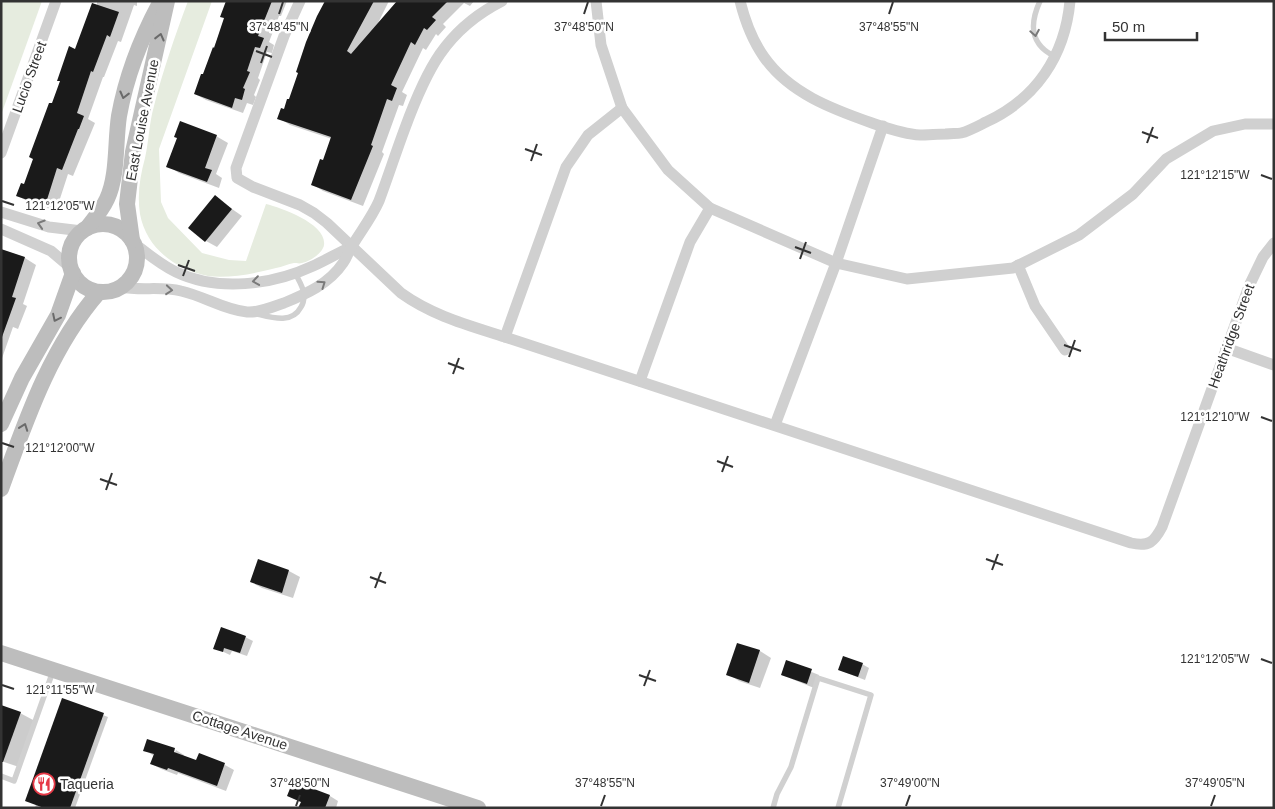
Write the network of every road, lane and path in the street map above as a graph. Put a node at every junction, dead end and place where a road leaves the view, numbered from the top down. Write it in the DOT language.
graph roads {
  1 [pos="56,1"];
  2 [pos="161,1"];
  3 [pos="167,1"];
  4 [pos="300,1"];
  5 [pos="502,1"];
  6 [pos="596,1"];
  7 [pos="740,1"];
  8 [pos="1040,1"];
  9 [pos="1070,1"];
  10 [pos="1056,57"];
  11 [pos="622,108"];
  12 [pos="1274,124"];
  13 [pos="883,126"];
  14 [pos="1,153"];
  15 [pos="710,208"];
  16 [pos="1,212"];
  17 [pos="1,229"];
  18 [pos="85,230"];
  19 [pos="133,242"];
  20 [pos="1274,243"];
  21 [pos="351,247"];
  22 [pos="836,263"];
  23 [pos="1018,266"];
  24 [pos="72,270"];
  25 [pos="295,273"];
  26 [pos="121,287"];
  27 [pos="99,292"];
  28 [pos="304,294"];
  29 [pos="248,312"];
  30 [pos="505,336"];
  31 [pos="1226,348"];
  32 [pos="1065,350"];
  33 [pos="1274,365"];
  34 [pos="640,381"];
  35 [pos="1,424"];
  36 [pos="775,426"];
  37 [pos="1,489"];
  38 [pos="1,653"];
  39 [pos="53,671"];
  40 [pos="1,776"];
  41 [pos="478,808"];
  42 [pos="773,808"];
  43 [pos="838,808"];
  1 -- 14 [label="street, Lucio Street"];
  2 -- 18 [label="street, East Louise Avenue, one-way"];
  19 -- 3 [label="street, East Louise Avenue, one-way"];
  4 -- 21 [label="street"];
  5 -- 21 [label="street"];
  6 -- 11 [label="street"];
  7 -- 13 [label="street"];
  8 -- 10 [label="lane, one-way"];
  9 -- 10 [label="street"];
  10 -- 13 [label="street"];
  11 -- 15 [label="street"];
  11 -- 30 [label="street"];
  12 -- 23 [label="street"];
  13 -- 22 [label="street"];
  15 -- 22 [label="street"];
  15 -- 34 [label="street"];
  18 -- 16 [label="street, one-way"];
  17 -- 24 [label="street"];
  18 -- 19 [label="street"];
  18 -- 24 [label="street, East Louise Avenue"];
  25 -- 19 [label="street, one-way"];
  19 -- 26 [label="street, East Louise Avenue"];
  20 -- 31 [label="street, Heathridge Street"];
  21 -- 25 [label="street"];
  28 -- 21 [label="street, one-way"];
  21 -- 30 [label="street"];
  22 -- 23 [label="street"];
  22 -- 36 [label="street"];
  23 -- 32 [label="street"];
  24 -- 27 [label="street"];
  24 -- 35 [label="street, East Louise Avenue, one-way"];
  25 -- 28 [label="lane"];
  26 -- 27 [label="street"];
  26 -- 29 [label="street, one-way"];
  37 -- 27 [label="street, one-way"];
  28 -- 29 [label="street"];
  28 -- 29 [label="lane"];
  30 -- 34 [label="street"];
  31 -- 33 [label="street"];
  31 -- 36 [label="street, Heathridge Street"];
  34 -- 36 [label="street"];
  38 -- 39 [label="street, Cottage Avenue"];
  39 -- 40 [label="lane"];
  39 -- 41 [label="street, Cottage Avenue"];
  42 -- 43 [label="lane"];
}
